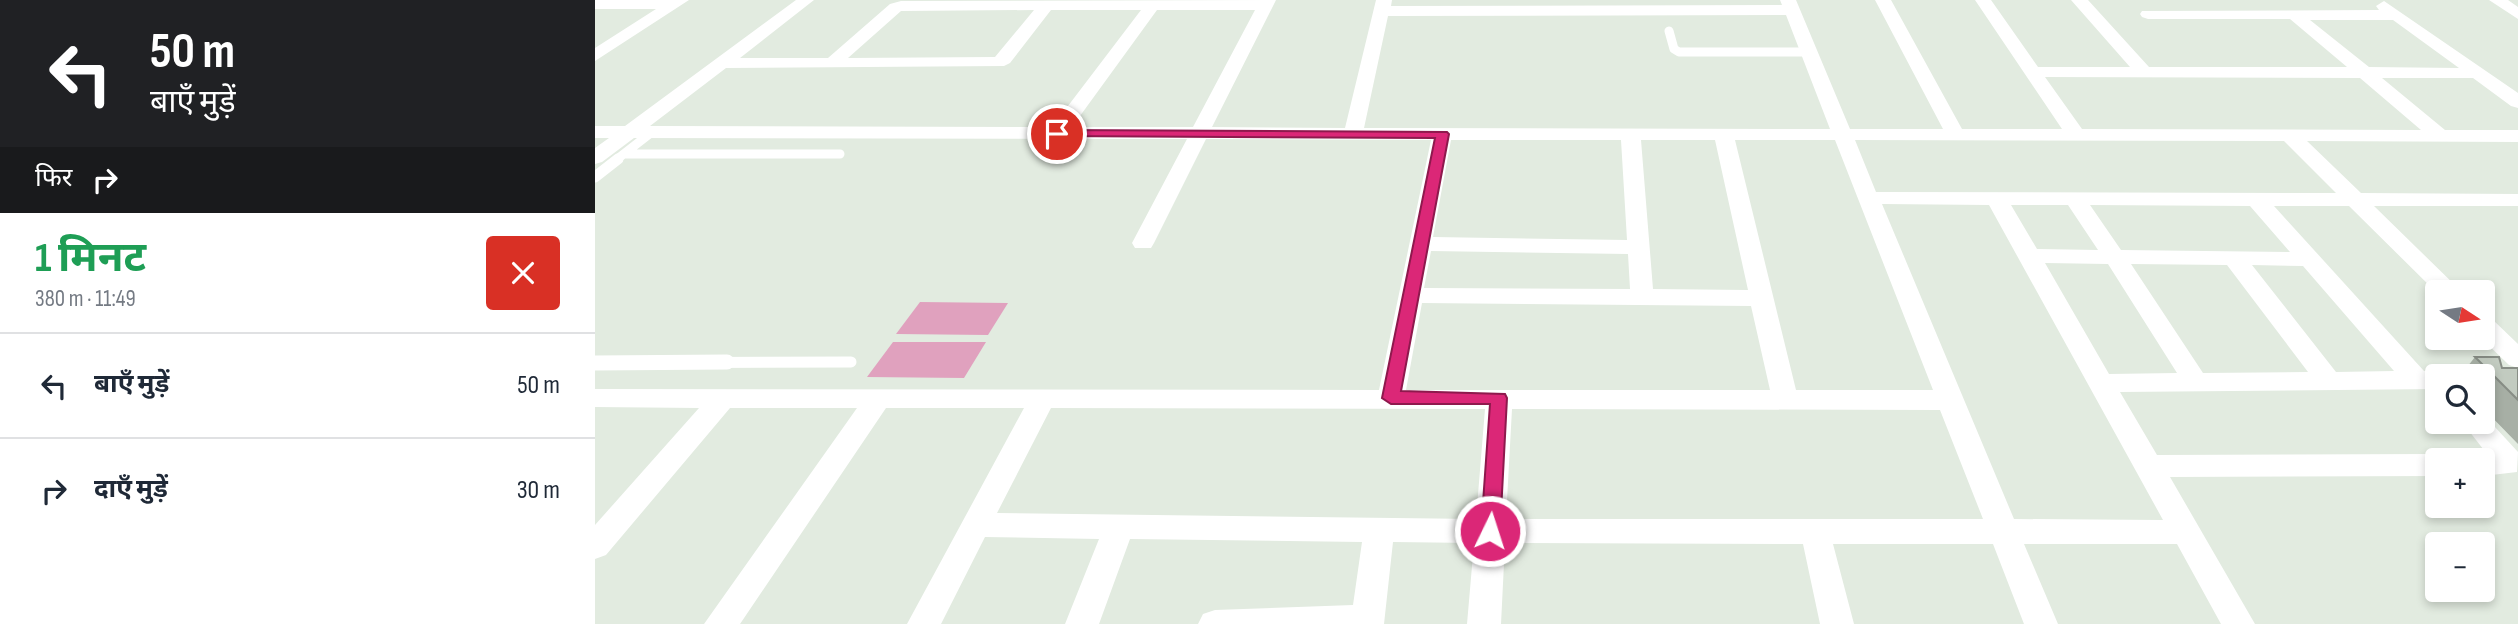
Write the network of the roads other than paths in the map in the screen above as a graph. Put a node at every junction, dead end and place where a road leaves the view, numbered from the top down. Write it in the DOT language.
graph roads {
  1 [pos="806,0"];
  2 [pos="1883,0"];
  3 [pos="1983,0"];
  4 [pos="2079,0"];
  5 [pos="2375,0"];
  6 [pos="2497,0"];
  7 [pos="678,2"];
  8 [pos="1266,3"];
  9 [pos="595,4"];
  10 [pos="1048,5"];
  11 [pos="1153,5"];
  12 [pos="1790,5"];
  13 [pos="1382,6"];
  14 [pos="2148,14"];
  15 [pos="2518,14"];
  16 [pos="2295,15"];
  17 [pos="2396,15"];
  18 [pos="1669,31"];
  19 [pos="1809,52"];
  20 [pos="595,56"];
  21 [pos="721,63"];
  22 [pos="832,63"];
  23 [pos="2033,72"];
  24 [pos="2145,73"];
  25 [pos="2365,73"];
  26 [pos="2478,73"];
  27 [pos="2518,102"];
  28 [pos="595,132"];
  29 [pos="629,132"];
  30 [pos="652,132"];
  31 [pos="1057,134"];
  32 [pos="1201,134"];
  33 [pos="1353,134"];
  34 [pos="1442,134"];
  35 [pos="1631,135"];
  36 [pos="1724,135"];
  37 [pos="1843,135"];
  38 [pos="1956,135"];
  39 [pos="2076,135"];
  40 [pos="2290,135"];
  41 [pos="2439,135"];
  42 [pos="2518,136"];
  43 [pos="625,154"];
  44 [pos="840,154"];
  45 [pos="595,158"];
  46 [pos="595,177"];
  47 [pos="1869,198"];
  48 [pos="1996,198"];
  49 [pos="2074,198"];
  50 [pos="2256,199"];
  51 [pos="2355,200"];
  52 [pos="2518,201"];
  53 [pos="1143,243"];
  54 [pos="1421,244"];
  55 [pos="1639,247"];
  56 [pos="2028,256"];
  57 [pos="2115,257"];
  58 [pos="2234,258"];
  59 [pos="2310,259"];
  60 [pos="2438,280"];
  61 [pos="1411,295"];
  62 [pos="1642,297"];
  63 [pos="1762,298"];
  64 [pos="2495,343"];
  65 [pos="851,362"];
  66 [pos="595,363"];
  67 [pos="2514,372"];
  68 [pos="2425,377"];
  69 [pos="2425,380"];
  70 [pos="2329,381"];
  71 [pos="2195,382"];
  72 [pos="2101,383"];
  73 [pos="1043,397"];
  74 [pos="595,398"];
  75 [pos="723,398"];
  76 [pos="1391,398"];
  77 [pos="1499,398"];
  78 [pos="1785,399"];
  79 [pos="878,400"];
  80 [pos="1950,400"];
  81 [pos="2486,434"];
  82 [pos="2495,464"];
  83 [pos="2425,465"];
  84 [pos="2148,466"];
  85 [pos="976,525"];
  86 [pos="1119,527"];
  87 [pos="1379,529"];
  88 [pos="1490,531"];
  89 [pos="1815,531"];
  90 [pos="2185,531"];
  91 [pos="2004,532"];
  92 [pos="600,534"];
  93 [pos="1367,622"];
  94 [pos="721,624"];
  95 [pos="924,624"];
  96 [pos="1082,624"];
  97 [pos="1215,624"];
  98 [pos="1484,624"];
  99 [pos="1837,624"];
  100 [pos="2041,624"];
  101 [pos="2238,624"];
  1 -- 21 [label="street"];
  2 -- 38 [label="street"];
  3 -- 23 [label="street"];
  4 -- 24 [label="street"];
  5 -- 17 [label="street"];
  6 -- 15 [label="street"];
  7 -- 9 [label="street"];
  7 -- 20 [label="street"];
  8 -- 11 [label="street"];
  8 -- 32 [label="street"];
  10 -- 11 [label="street"];
  10 -- 22 [label="street"];
  10 -- 22 [label="street"];
  11 -- 31 [label="street"];
  12 -- 13 [label="street"];
  12 -- 19 [label="street"];
  13 -- 33 [label="street"];
  14 -- 16 [label="street"];
  16 -- 17 [label="street"];
  16 -- 25 [label="street"];
  17 -- 26 [label="street"];
  18 -- 19 [label="lane"];
  19 -- 37 [label="street"];
  21 -- 22 [label="street"];
  21 -- 29 [label="street"];
  23 -- 24 [label="street"];
  23 -- 39 [label="street"];
  24 -- 25 [label="street"];
  25 -- 26 [label="street"];
  25 -- 41 [label="street"];
  26 -- 27 [label="street"];
  28 -- 29 [label="street"];
  29 -- 30 [label="street"];
  29 -- 45 [label="street"];
  30 -- 31 [label="street"];
  30 -- 43 [label="lane"];
  31 -- 32 [label="street"];
  32 -- 33 [label="street"];
  32 -- 53 [label="street"];
  33 -- 34 [label="street"];
  34 -- 35 [label="street"];
  34 -- 54 [label="street"];
  35 -- 36 [label="street"];
  35 -- 55 [label="street"];
  36 -- 37 [label="street"];
  36 -- 63 [label="street"];
  37 -- 38 [label="street"];
  37 -- 47 [label="street"];
  38 -- 39 [label="street"];
  39 -- 40 [label="street"];
  40 -- 41 [label="street"];
  40 -- 51 [label="street"];
  41 -- 42 [label="street"];
  43 -- 44 [label="lane"];
  43 -- 46 [label="lane"];
  47 -- 48 [label="street"];
  47 -- 80 [label="street"];
  48 -- 49 [label="street"];
  48 -- 56 [label="street"];
  49 -- 50 [label="street"];
  49 -- 57 [label="street"];
  50 -- 51 [label="street"];
  50 -- 59 [label="street"];
  51 -- 52 [label="street"];
  51 -- 60 [label="street"];
  54 -- 55 [label="street"];
  54 -- 61 [label="street"];
  55 -- 62 [label="street"];
  56 -- 57 [label="street"];
  56 -- 72 [label="street"];
  57 -- 58 [label="street"];
  57 -- 71 [label="street"];
  58 -- 59 [label="street"];
  58 -- 70 [label="street"];
  59 -- 68 [label="street"];
  61 -- 62 [label="street"];
  61 -- 76 [label="street"];
  62 -- 63 [label="street"];
  63 -- 78 [label="street"];
  64 -- 67 [label="street"];
  65 -- 66 [label="lane"];
  69 -- 70 [label="street"];
  70 -- 71 [label="street"];
  71 -- 72 [label="street"];
  72 -- 84 [label="street"];
  73 -- 76 [label="street"];
  73 -- 79 [label="street"];
  73 -- 85 [label="street"];
  74 -- 75 [label="street"];
  75 -- 79 [label="street"];
  75 -- 92 [label="street"];
  76 -- 77 [label="street"];
  77 -- 78 [label="street"];
  77 -- 88 [label="street"];
  78 -- 80 [label="street"];
  79 -- 94 [label="street"];
  80 -- 91 [label="street"];
  81 -- 82 [label="street"];
  83 -- 84 [label="street"];
  84 -- 90 [label="street"];
  85 -- 86 [label="street"];
  85 -- 95 [label="street"];
  86 -- 87 [label="street"];
  86 -- 96 [label="street"];
  87 -- 88 [label="street"];
  87 -- 93 [label="street"];
  88 -- 89 [label="street"];
  88 -- 98 [label="street"];
  89 -- 91 [label="street"];
  89 -- 99 [label="street"];
  90 -- 91 [label="street"];
  90 -- 101 [label="street"];
  91 -- 100 [label="street"];
  93 -- 97 [label="street"];
}
